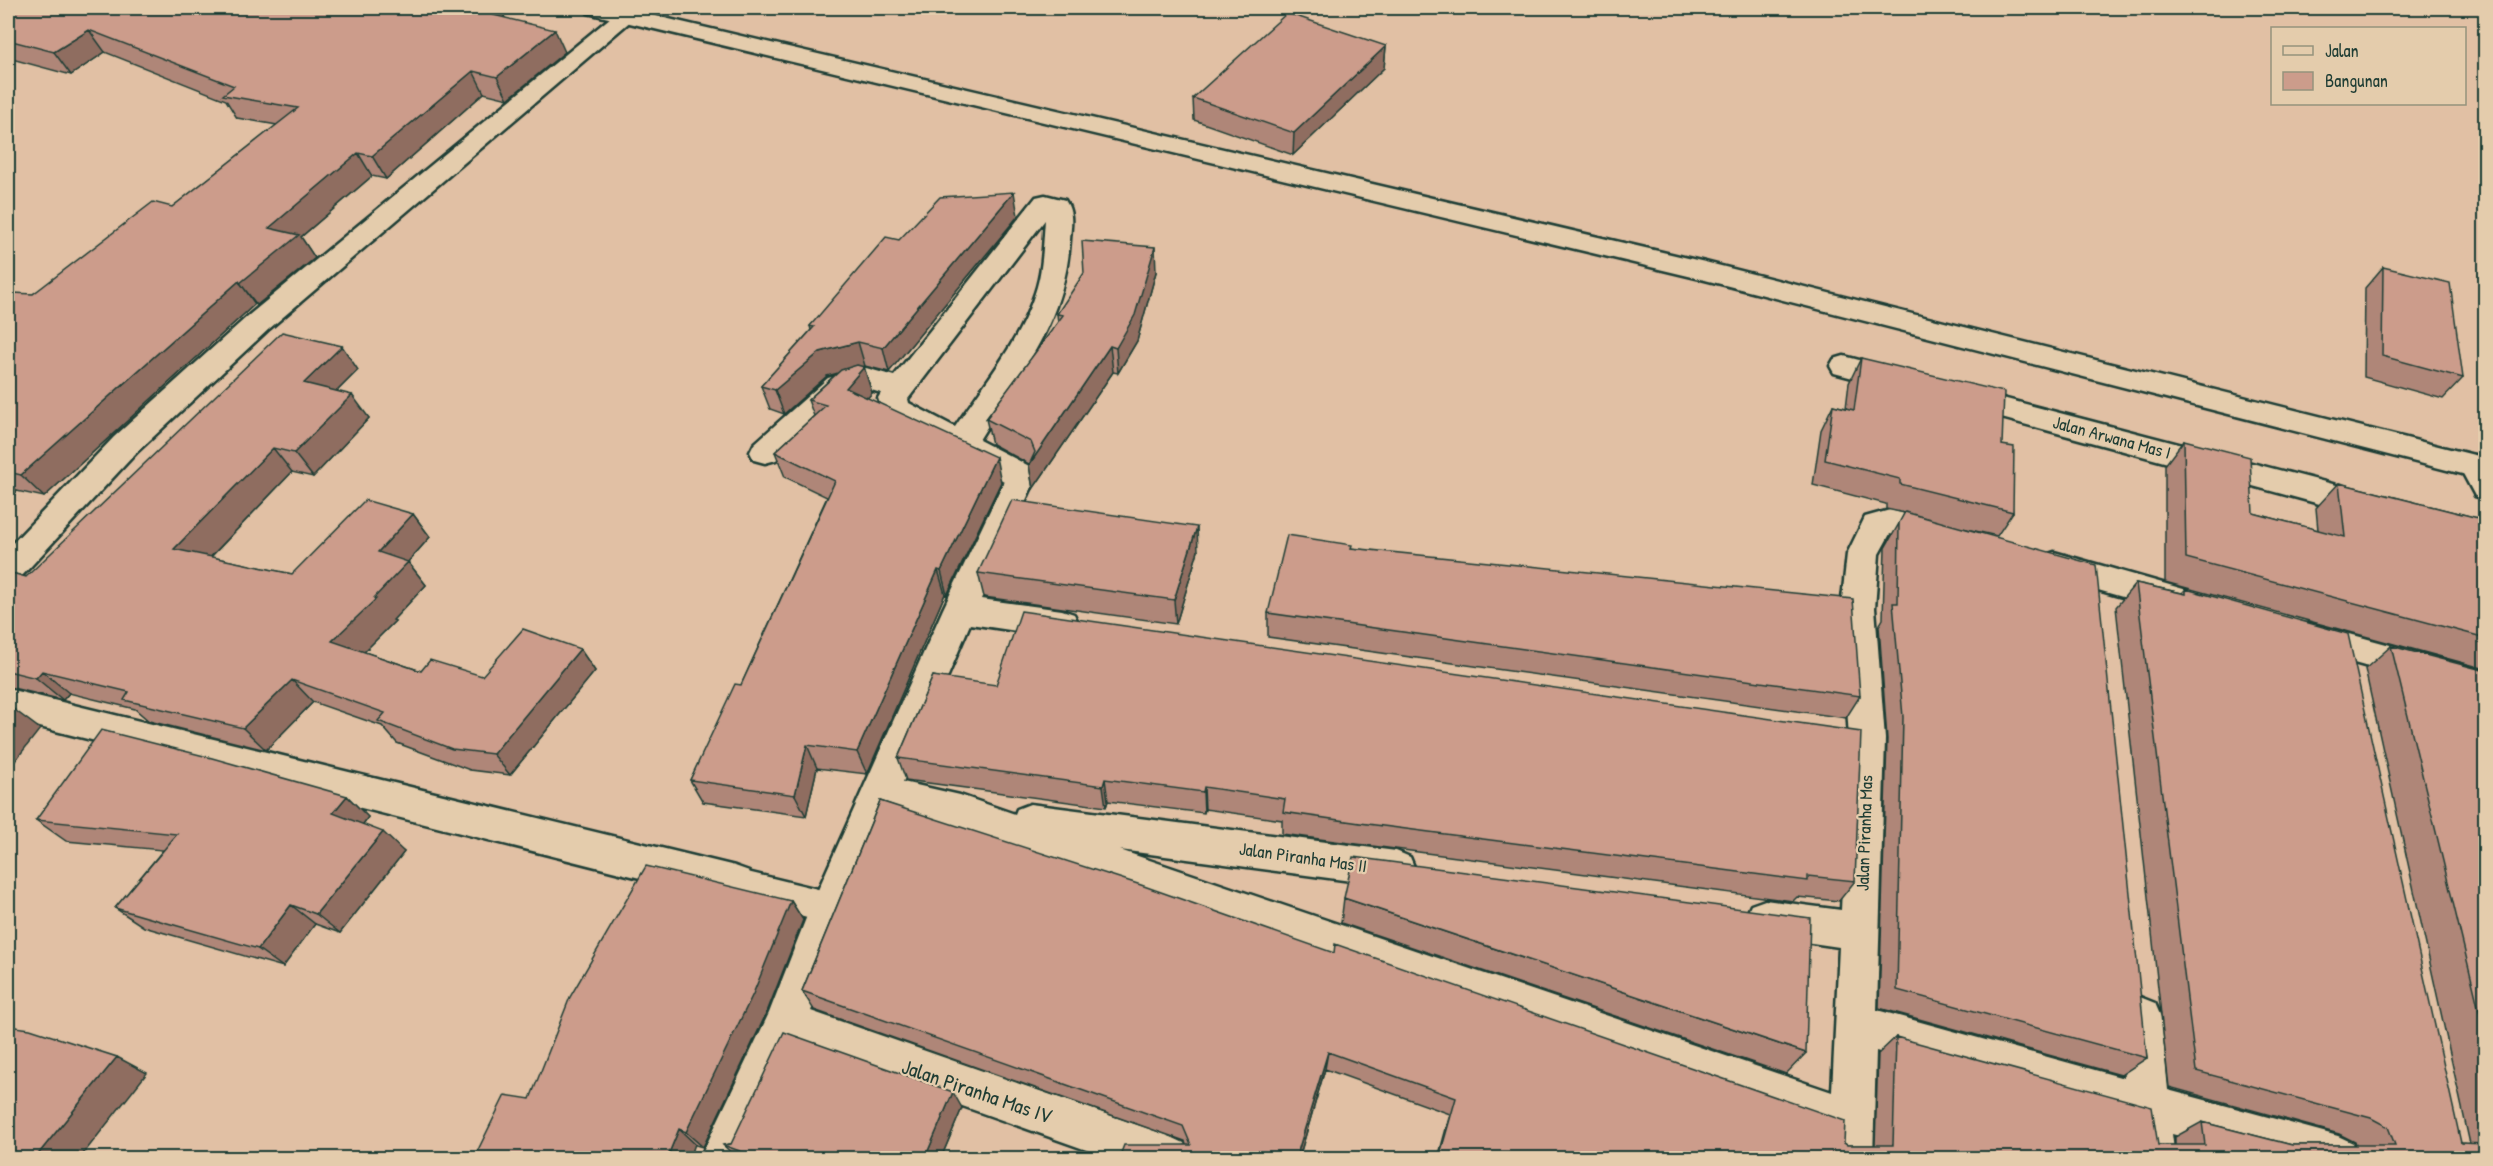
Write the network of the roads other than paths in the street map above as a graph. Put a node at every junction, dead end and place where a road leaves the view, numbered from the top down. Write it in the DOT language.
graph roads {
  1 [pos="596,8"];
  2 [pos="629,11"];
  3 [pos="1844,366"];
  4 [pos="900,389"];
  5 [pos="961,443"];
  6 [pos="765,452"];
  7 [pos="2482,474"];
  8 [pos="2394,512"];
  9 [pos="1969,543"];
  10 [pos="2026,558"];
  11 [pos="8,569"];
  12 [pos="2206,608"];
  13 [pos="960,609"];
  14 [pos="1089,628"];
  15 [pos="2284,630"];
  16 [pos="2486,686"];
  17 [pos="8,704"];
  18 [pos="880,793"];
  19 [pos="960,812"];
  20 [pos="1434,874"];
  21 [pos="735,884"];
  22 [pos="830,908"];
  23 [pos="1730,914"];
  24 [pos="1861,931"];
  25 [pos="2137,988"];
  26 [pos="786,1023"];
  27 [pos="1857,1024"];
  28 [pos="2149,1106"];
  29 [pos="1852,1140"];
  30 [pos="722,1158"];
  31 [pos="1169,1158"];
  32 [pos="2153,1158"];
  33 [pos="2338,1158"];
  1 -- 2 [label="street"];
  2 -- 7 [label="street"];
  2 -- 11 [label="street"];
  3 -- 8 [label="street, Jalan Arwana Mas I"];
  4 -- 5 [label="street"];
  4 -- 5 [label="street"];
  4 -- 6 [label="street"];
  5 -- 13 [label="street"];
  9 -- 24 [label="street, Jalan Piranha Mas"];
  10 -- 12 [label="street"];
  13 -- 14 [label="street"];
  13 -- 18 [label="street"];
  15 -- 16 [label="street"];
  17 -- 21 [label="street"];
  18 -- 19 [label="street"];
  18 -- 22 [label="street"];
  19 -- 20 [label="street, Jalan Piranha Mas II"];
  19 -- 29 [label="street"];
  21 -- 22 [label="lane"];
  22 -- 26 [label="street"];
  23 -- 24 [label="street"];
  24 -- 27 [label="street, Jalan Piranha Mas"];
  25 -- 28 [label="street"];
  26 -- 30 [label="street"];
  26 -- 31 [label="street, Jalan Piranha Mas IV"];
  27 -- 28 [label="street"];
  27 -- 29 [label="street, Jalan Piranha Mas"];
  28 -- 32 [label="street"];
  28 -- 33 [label="street"];
}
